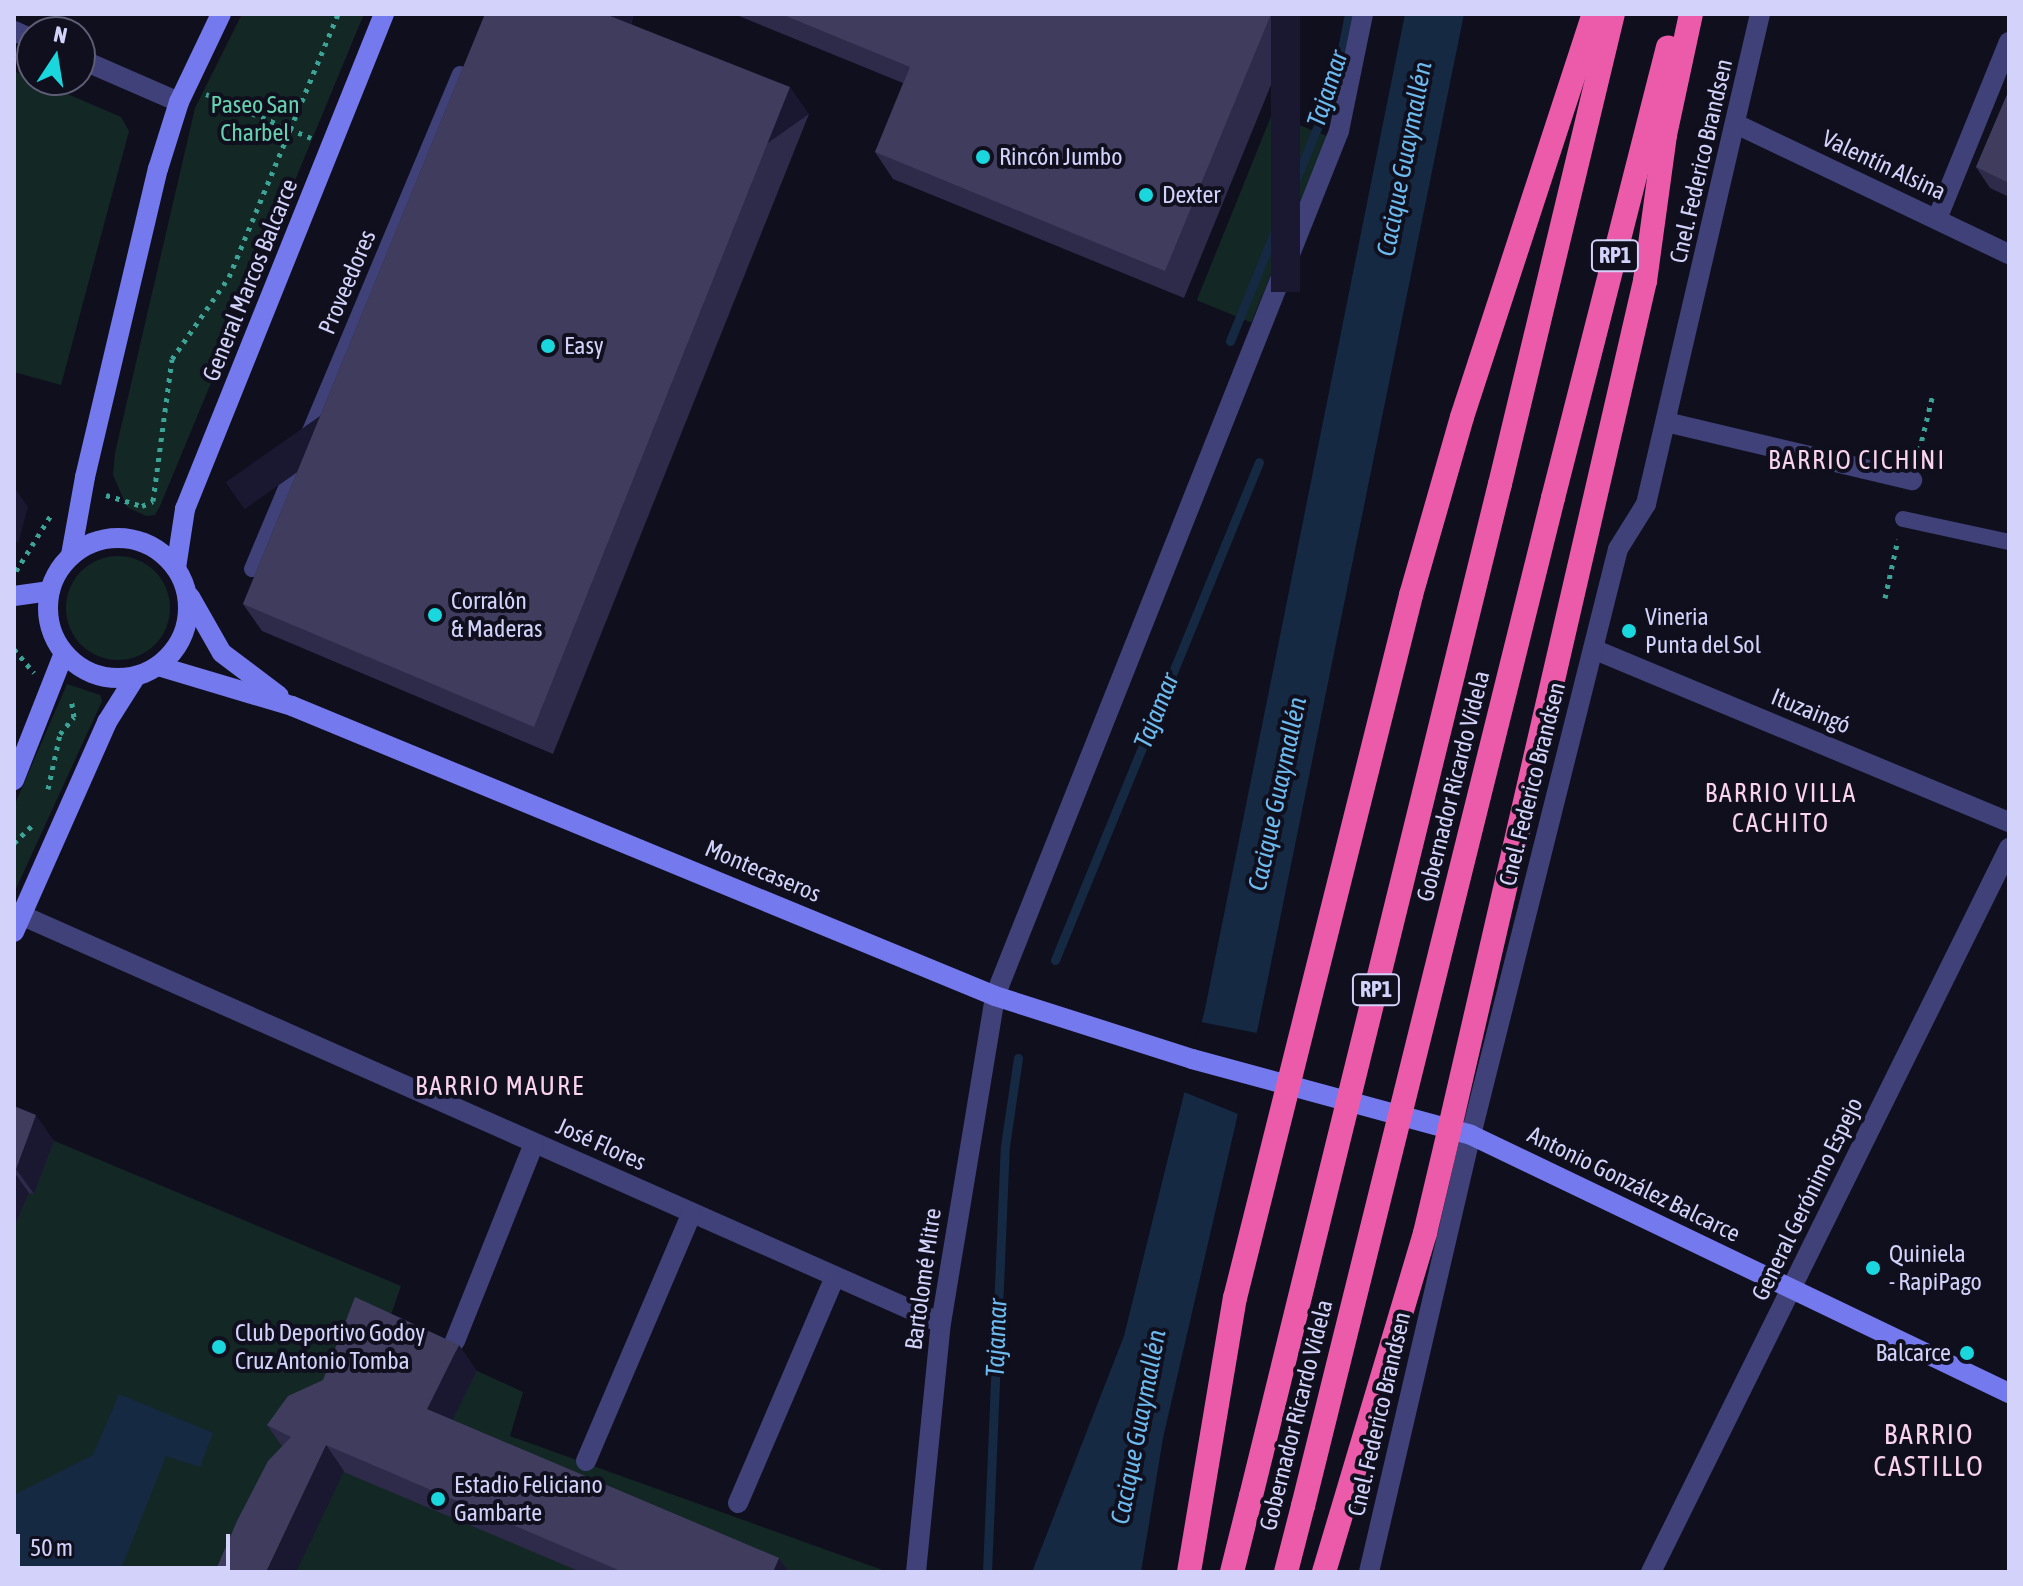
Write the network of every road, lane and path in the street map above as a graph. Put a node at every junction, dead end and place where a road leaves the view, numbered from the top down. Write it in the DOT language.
graph roads {
  1 [pos="221,14"];
  2 [pos="338,14"];
  3 [pos="384,14"];
  4 [pos="1363,14"];
  5 [pos="1594,14"];
  6 [pos="1613,14"];
  7 [pos="1676,14"];
  8 [pos="1691,14"];
  9 [pos="1760,14"];
  10 [pos="2009,42"];
  11 [pos="467,58"];
  12 [pos="96,64"];
  13 [pos="183,94"];
  14 [pos="1736,124"];
  15 [pos="288,129"];
  16 [pos="332,146"];
  17 [pos="1937,219"];
  18 [pos="2009,254"];
  19 [pos="1666,422"];
  20 [pos="1912,480"];
  21 [pos="82,488"];
  22 [pos="55,504"];
  23 [pos="1903,519"];
  24 [pos="2009,542"];
  25 [pos="71,555"];
  26 [pos="176,568"];
  27 [pos="252,569"];
  28 [pos="14,574"];
  29 [pos="186,590"];
  30 [pos="50,591"];
  31 [pos="14,596"];
  32 [pos="1593,649"];
  33 [pos="64,653"];
  34 [pos="158,666"];
  35 [pos="136,676"];
  36 [pos="292,706"];
  37 [pos="14,780"];
  38 [pos="2009,822"];
  39 [pos="2009,848"];
  40 [pos="18,924"];
  41 [pos="995,996"];
  42 [pos="1220,1067"];
  43 [pos="1290,1085"];
  44 [pos="1460,1131"];
  45 [pos="534,1143"];
  46 [pos="692,1213"];
  47 [pos="835,1277"];
  48 [pos="1792,1290"];
  49 [pos="941,1323"];
  50 [pos="455,1341"];
  51 [pos="2009,1393"];
  52 [pos="586,1461"];
  53 [pos="738,1503"];
  54 [pos="916,1572"];
  55 [pos="1189,1572"];
  56 [pos="1232,1572"];
  57 [pos="1286,1572"];
  58 [pos="1324,1572"];
  59 [pos="1369,1572"];
  60 [pos="1651,1572"];
  1 -- 13 [label="main road"];
  2 -- 15 [label="path"];
  3 -- 16 [label="main road, General Marcos Balcarce"];
  4 -- 41 [label="street, Bartolomé Mitre"];
  5 -- 43 [label="highway"];
  6 -- 56 [label="highway, Gobernador Ricardo Videla / RP1, bridge"];
  7 -- 57 [label="highway, Gobernador Ricardo Videla / RP1, bridge"];
  8 -- 44 [label="highway"];
  9 -- 14 [label="street, Cnel. Federico Brandsen"];
  10 -- 17 [label="street"];
  11 -- 27 [label="lane, Proveedores"];
  12 -- 13 [label="street"];
  13 -- 15 [label="path"];
  13 -- 21 [label="main road"];
  14 -- 17 [label="street, Valentín Alsina"];
  14 -- 19 [label="street, Cnel. Federico Brandsen"];
  15 -- 16 [label="path"];
  15 -- 21 [label="path"];
  16 -- 26 [label="main road, General Marcos Balcarce"];
  17 -- 18 [label="street, Valentín Alsina"];
  19 -- 20 [label="street"];
  19 -- 32 [label="street, Cnel. Federico Brandsen"];
  21 -- 25 [label="main road"];
  22 -- 28 [label="path"];
  23 -- 24 [label="lane"];
  25 -- 26 [label="main road"];
  25 -- 30 [label="main road"];
  26 -- 29 [label="main road"];
  29 -- 34 [label="main road"];
  29 -- 36 [label="main road, Montecaseros"];
  30 -- 31 [label="main road"];
  30 -- 33 [label="main road"];
  32 -- 38 [label="street, Ituzaingó"];
  32 -- 44 [label="street, Cnel. Federico Brandsen"];
  33 -- 35 [label="main road"];
  33 -- 37 [label="main road"];
  34 -- 35 [label="main road"];
  34 -- 36 [label="main road, Montecaseros"];
  35 -- 40 [label="main road"];
  36 -- 41 [label="main road, Montecaseros"];
  39 -- 48 [label="street, General Gerónimo Espejo"];
  40 -- 45 [label="street, José Flores"];
  41 -- 42 [label="main road, Montecaseros"];
  41 -- 49 [label="street, Bartolomé Mitre"];
  42 -- 43 [label="main road, Antonio González Balcarce"];
  43 -- 44 [label="main road, Antonio González Balcarce"];
  43 -- 55 [label="highway"];
  44 -- 48 [label="main road, Antonio González Balcarce"];
  44 -- 58 [label="highway"];
  44 -- 59 [label="street, Cnel. Federico Brandsen"];
  45 -- 46 [label="street, José Flores"];
  45 -- 50 [label="street"];
  46 -- 47 [label="street, José Flores"];
  46 -- 52 [label="street"];
  47 -- 49 [label="street, José Flores"];
  47 -- 53 [label="street"];
  48 -- 51 [label="main road, Antonio González Balcarce"];
  48 -- 60 [label="street, General Gerónimo Espejo"];
  49 -- 54 [label="street, Bartolomé Mitre"];
}
